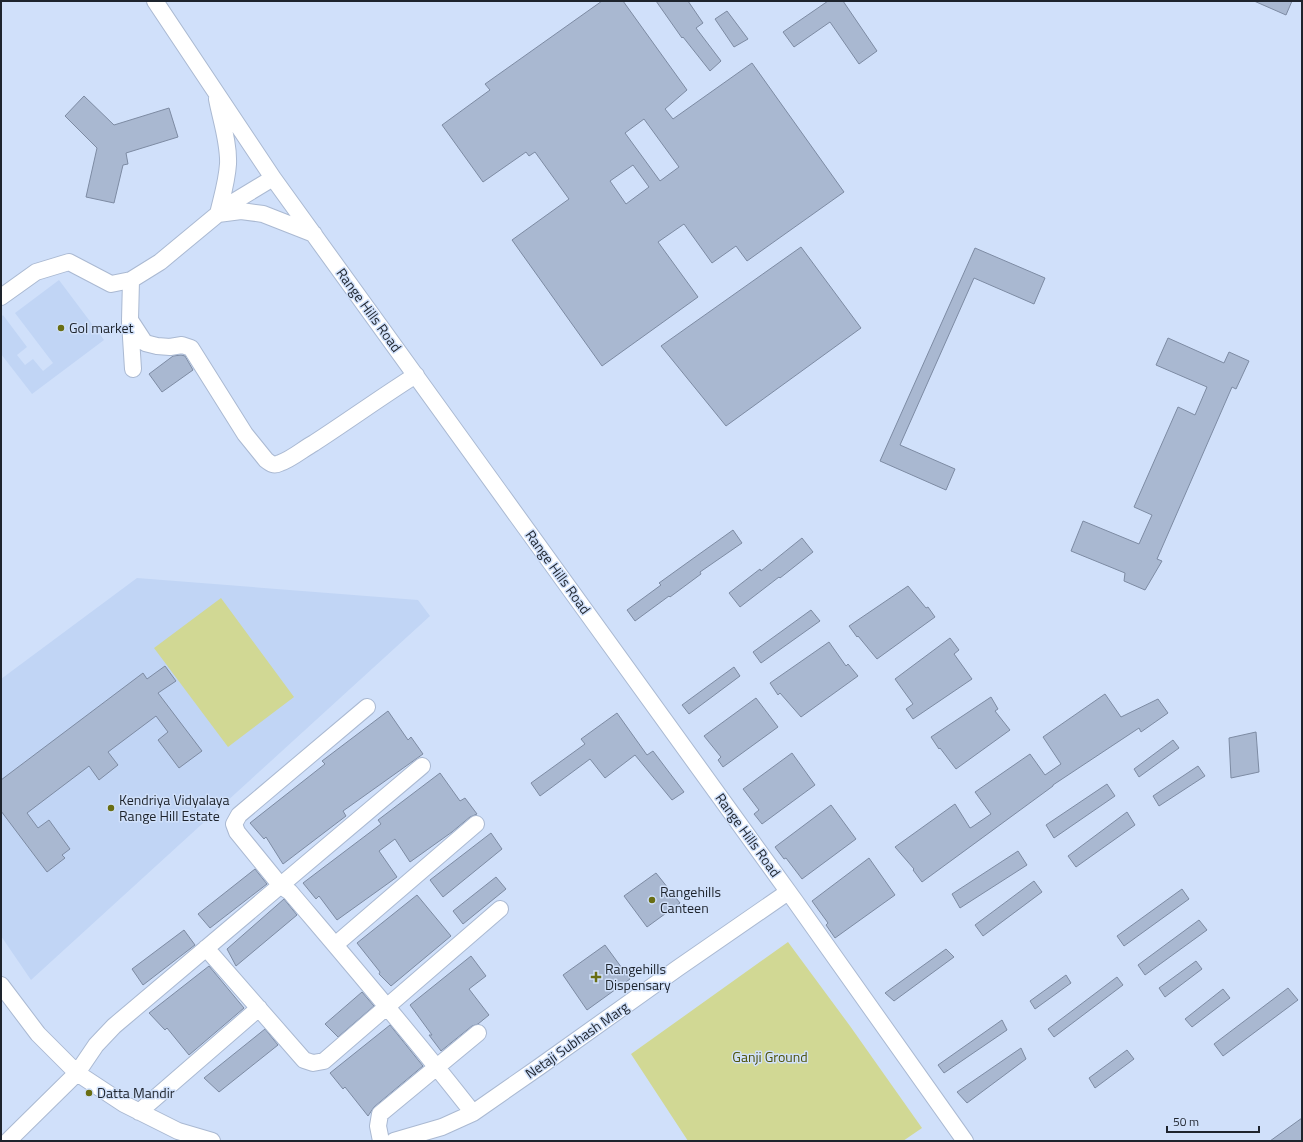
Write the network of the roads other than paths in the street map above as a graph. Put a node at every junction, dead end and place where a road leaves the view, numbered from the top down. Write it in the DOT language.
graph roads {
  1 [pos="155,1"];
  2 [pos="215,90"];
  3 [pos="273,178"];
  4 [pos="218,214"];
  5 [pos="314,234"];
  6 [pos="131,280"];
  7 [pos="1,297"];
  8 [pos="130,320"];
  9 [pos="133,369"];
  10 [pos="416,375"];
  11 [pos="367,707"];
  12 [pos="422,766"];
  13 [pos="476,824"];
  14 [pos="281,886"];
  15 [pos="788,892"];
  16 [pos="500,909"];
  17 [pos="335,944"];
  18 [pos="206,948"];
  19 [pos="1,985"];
  20 [pos="386,1006"];
  21 [pos="259,1008"];
  22 [pos="478,1033"];
  23 [pos="437,1067"];
  24 [pos="76,1073"];
  25 [pos="140,1112"];
  26 [pos="473,1113"];
  27 [pos="8,1141"];
  28 [pos="212,1141"];
  29 [pos="381,1141"];
  30 [pos="394,1141"];
  31 [pos="965,1141"];
  1 -- 2 [label="street, Range Hills Road"];
  2 -- 3 [label="street, Range Hills Road"];
  2 -- 4 [label="street"];
  3 -- 4 [label="street"];
  3 -- 5 [label="street, Range Hills Road"];
  4 -- 5 [label="street"];
  4 -- 6 [label="street"];
  5 -- 10 [label="street, Range Hills Road"];
  6 -- 7 [label="street"];
  6 -- 8 [label="street"];
  8 -- 9 [label="street"];
  8 -- 10 [label="street"];
  10 -- 15 [label="street, Range Hills Road"];
  11 -- 14 [label="street"];
  12 -- 14 [label="street"];
  13 -- 17 [label="street"];
  14 -- 17 [label="street"];
  14 -- 18 [label="street"];
  15 -- 26 [label="street, Netaji Subhash Marg"];
  15 -- 31 [label="street, Range Hills Road"];
  16 -- 20 [label="street"];
  17 -- 20 [label="street"];
  18 -- 21 [label="street"];
  18 -- 24 [label="street"];
  19 -- 24 [label="street"];
  20 -- 21 [label="street"];
  20 -- 23 [label="street"];
  21 -- 25 [label="street"];
  22 -- 23 [label="street"];
  23 -- 26 [label="street"];
  23 -- 29 [label="street"];
  24 -- 25 [label="street"];
  24 -- 27 [label="street"];
  25 -- 28 [label="street"];
  26 -- 30 [label="street, Netaji Subhash Marg"];
}
